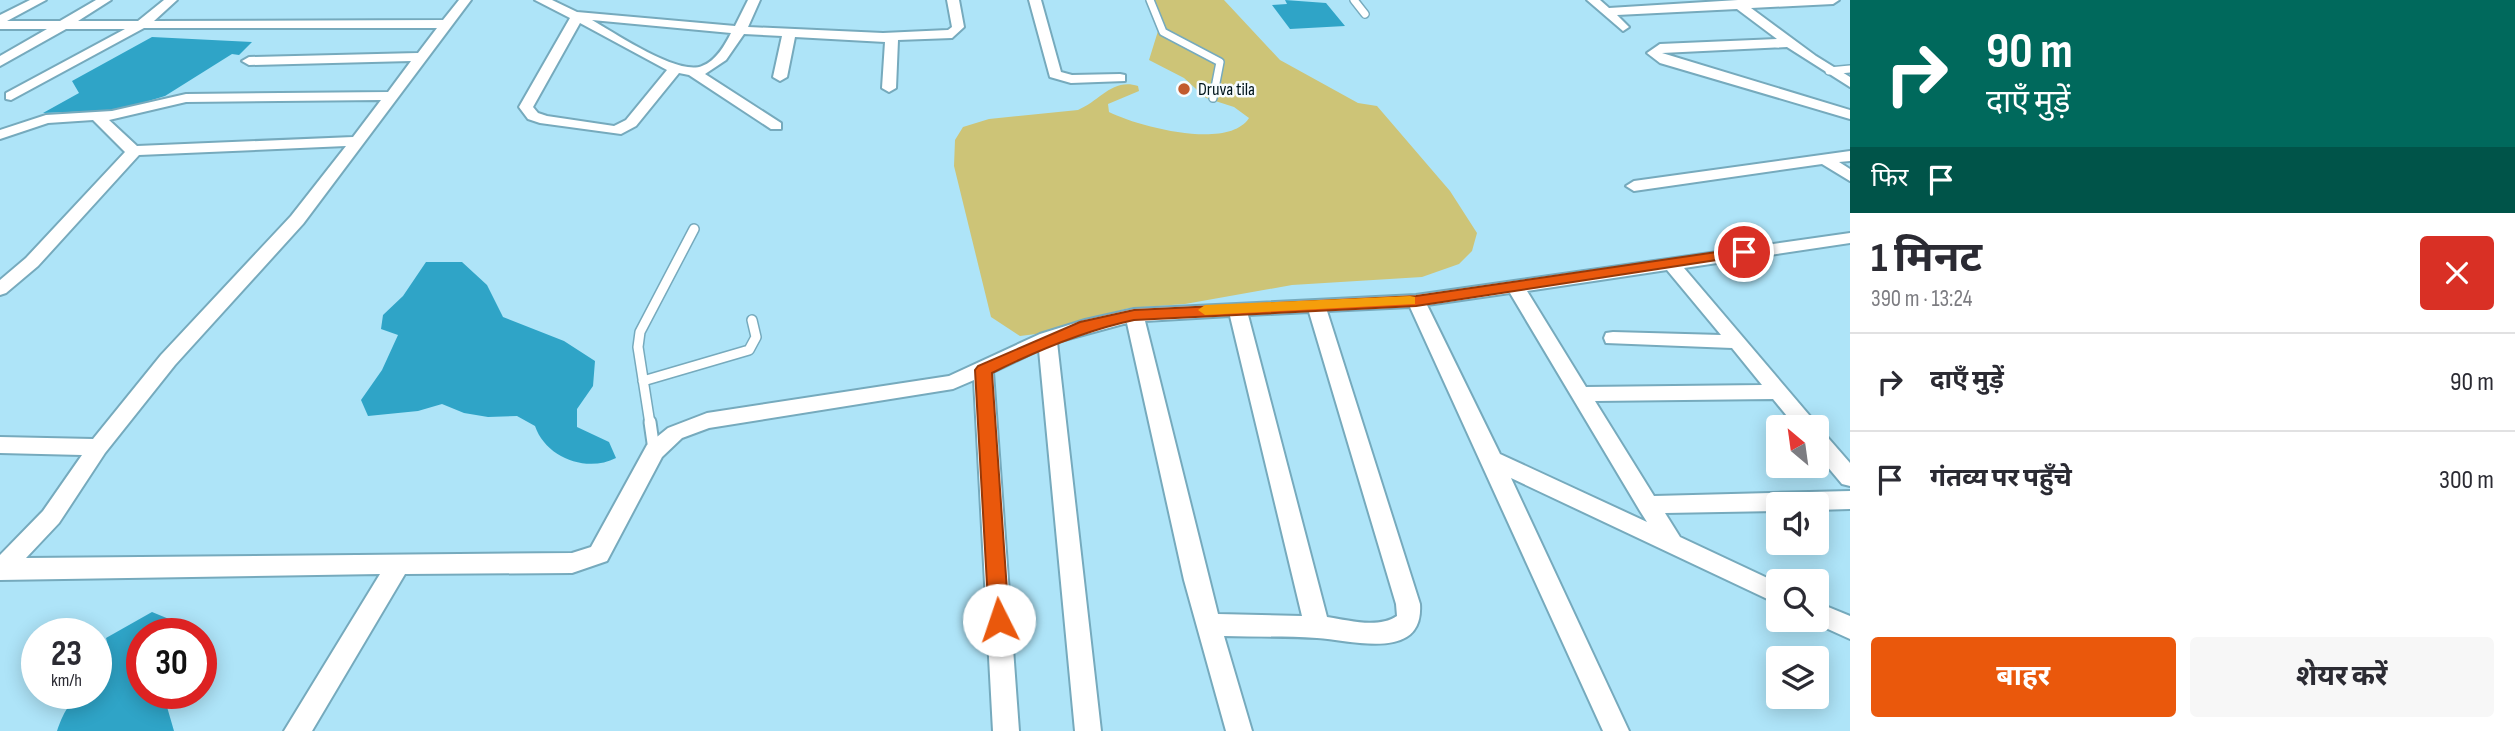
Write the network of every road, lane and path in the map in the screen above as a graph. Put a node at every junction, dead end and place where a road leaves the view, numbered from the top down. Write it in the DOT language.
graph roads {
  1 [pos="40,0"];
  2 [pos="106,0"];
  3 [pos="171,0"];
  4 [pos="465,0"];
  5 [pos="541,0"];
  6 [pos="754,0"];
  7 [pos="953,0"];
  8 [pos="1035,0"];
  9 [pos="1150,0"];
  10 [pos="1354,0"];
  11 [pos="1593,0"];
  12 [pos="1833,0"];
  13 [pos="559,1"];
  14 [pos="1736,3"];
  15 [pos="1606,12"];
  16 [pos="1365,14"];
  17 [pos="579,15"];
  18 [pos="0,22"];
  19 [pos="446,24"];
  20 [pos="66,25"];
  21 [pos="141,25"];
  22 [pos="1623,27"];
  23 [pos="740,30"];
  24 [pos="789,32"];
  25 [pos="883,37"];
  26 [pos="1789,43"];
  27 [pos="421,57"];
  28 [pos="249,61"];
  29 [pos="0,62"];
  30 [pos="675,69"];
  31 [pos="1850,69"];
  32 [pos="1829,71"];
  33 [pos="695,74"];
  34 [pos="780,77"];
  35 [pos="1120,78"];
  36 [pos="1850,83"];
  37 [pos="889,88"];
  38 [pos="10,96"];
  39 [pos="394,96"];
  40 [pos="1213,99"];
  41 [pos="1850,115"];
  42 [pos="98,117"];
  43 [pos="776,126"];
  44 [pos="0,135"];
  45 [pos="357,141"];
  46 [pos="133,150"];
  47 [pos="1850,156"];
  48 [pos="1826,160"];
  49 [pos="1850,176"];
  50 [pos="1634,186"];
  51 [pos="694,229"];
  52 [pos="1850,238"];
  53 [pos="1670,262"];
  54 [pos="1516,286"];
  55 [pos="0,289"];
  56 [pos="1416,301"];
  57 [pos="1316,306"];
  58 [pos="1237,309"];
  59 [pos="1134,315"];
  60 [pos="752,320"];
  61 [pos="1613,338"];
  62 [pos="1047,339"];
  63 [pos="1737,342"];
  64 [pos="983,370"];
  65 [pos="643,381"];
  66 [pos="1778,392"];
  67 [pos="1581,394"];
  68 [pos="1798,415"];
  69 [pos="0,445"];
  70 [pos="98,447"];
  71 [pos="654,451"];
  72 [pos="1829,453"];
  73 [pos="1493,460"];
  74 [pos="1850,478"];
  75 [pos="1850,500"];
  76 [pos="1647,505"];
  77 [pos="1672,544"];
  78 [pos="398,565"];
  79 [pos="1,569"];
  80 [pos="1766,588"];
  81 [pos="1829,618"];
  82 [pos="1209,625"];
  83 [pos="1317,627"];
  84 [pos="1850,628"];
  85 [pos="297,731"];
  86 [pos="1006,731"];
  87 [pos="1088,731"];
  88 [pos="1239,731"];
  89 [pos="1616,731"];
  1 -- 18 [label="street"];
  2 -- 20 [label="street"];
  3 -- 21 [label="street"];
  4 -- 19 [label="street"];
  5 -- 13 [label="street"];
  6 -- 23 [label="street"];
  7 -- 25 [label="street"];
  8 -- 35 [label="street"];
  9 -- 40 [label="lane"];
  10 -- 16 [label="lane"];
  11 -- 15 [label="street"];
  12 -- 14 [label="street"];
  13 -- 17 [label="street"];
  14 -- 15 [label="street"];
  14 -- 26 [label="street"];
  15 -- 22 [label="street"];
  17 -- 23 [label="street"];
  17 -- 30 [label="street"];
  17 -- 30 [label="street"];
  18 -- 20 [label="street"];
  19 -- 21 [label="street"];
  19 -- 27 [label="street"];
  20 -- 21 [label="street"];
  20 -- 29 [label="street"];
  21 -- 38 [label="street"];
  23 -- 24 [label="street"];
  23 -- 33 [label="street"];
  24 -- 25 [label="street"];
  24 -- 34 [label="street"];
  25 -- 37 [label="street"];
  26 -- 32 [label="street"];
  26 -- 41 [label="street"];
  27 -- 28 [label="street"];
  27 -- 39 [label="street"];
  30 -- 33 [label="street"];
  31 -- 32 [label="lane"];
  32 -- 36 [label="street"];
  33 -- 43 [label="street"];
  39 -- 42 [label="street"];
  39 -- 45 [label="street"];
  42 -- 44 [label="street"];
  42 -- 46 [label="street"];
  45 -- 46 [label="street"];
  45 -- 70 [label="street"];
  46 -- 55 [label="street"];
  47 -- 48 [label="street"];
  48 -- 49 [label="street"];
  48 -- 50 [label="street"];
  51 -- 65 [label="lane"];
  52 -- 53 [label="street"];
  53 -- 54 [label="street"];
  53 -- 63 [label="street"];
  54 -- 56 [label="street"];
  54 -- 67 [label="street"];
  56 -- 57 [label="street"];
  56 -- 73 [label="street"];
  57 -- 58 [label="street"];
  57 -- 83 [label="street"];
  58 -- 59 [label="street"];
  58 -- 83 [label="street"];
  59 -- 62 [label="street"];
  59 -- 82 [label="street"];
  60 -- 65 [label="lane"];
  61 -- 63 [label="street"];
  62 -- 64 [label="street"];
  62 -- 87 [label="street"];
  63 -- 66 [label="street"];
  64 -- 71 [label="street"];
  64 -- 86 [label="street"];
  65 -- 71 [label="lane"];
  66 -- 67 [label="street"];
  66 -- 68 [label="street"];
  67 -- 76 [label="street"];
  69 -- 70 [label="street"];
  70 -- 79 [label="street"];
  71 -- 78 [label="street"];
  72 -- 74 [label="street"];
  73 -- 77 [label="street"];
  73 -- 89 [label="street"];
  75 -- 76 [label="street"];
  76 -- 77 [label="street"];
  77 -- 80 [label="street"];
  78 -- 79 [label="street"];
  78 -- 85 [label="street"];
  81 -- 84 [label="street"];
  82 -- 83 [label="street"];
  82 -- 88 [label="street"];
}
